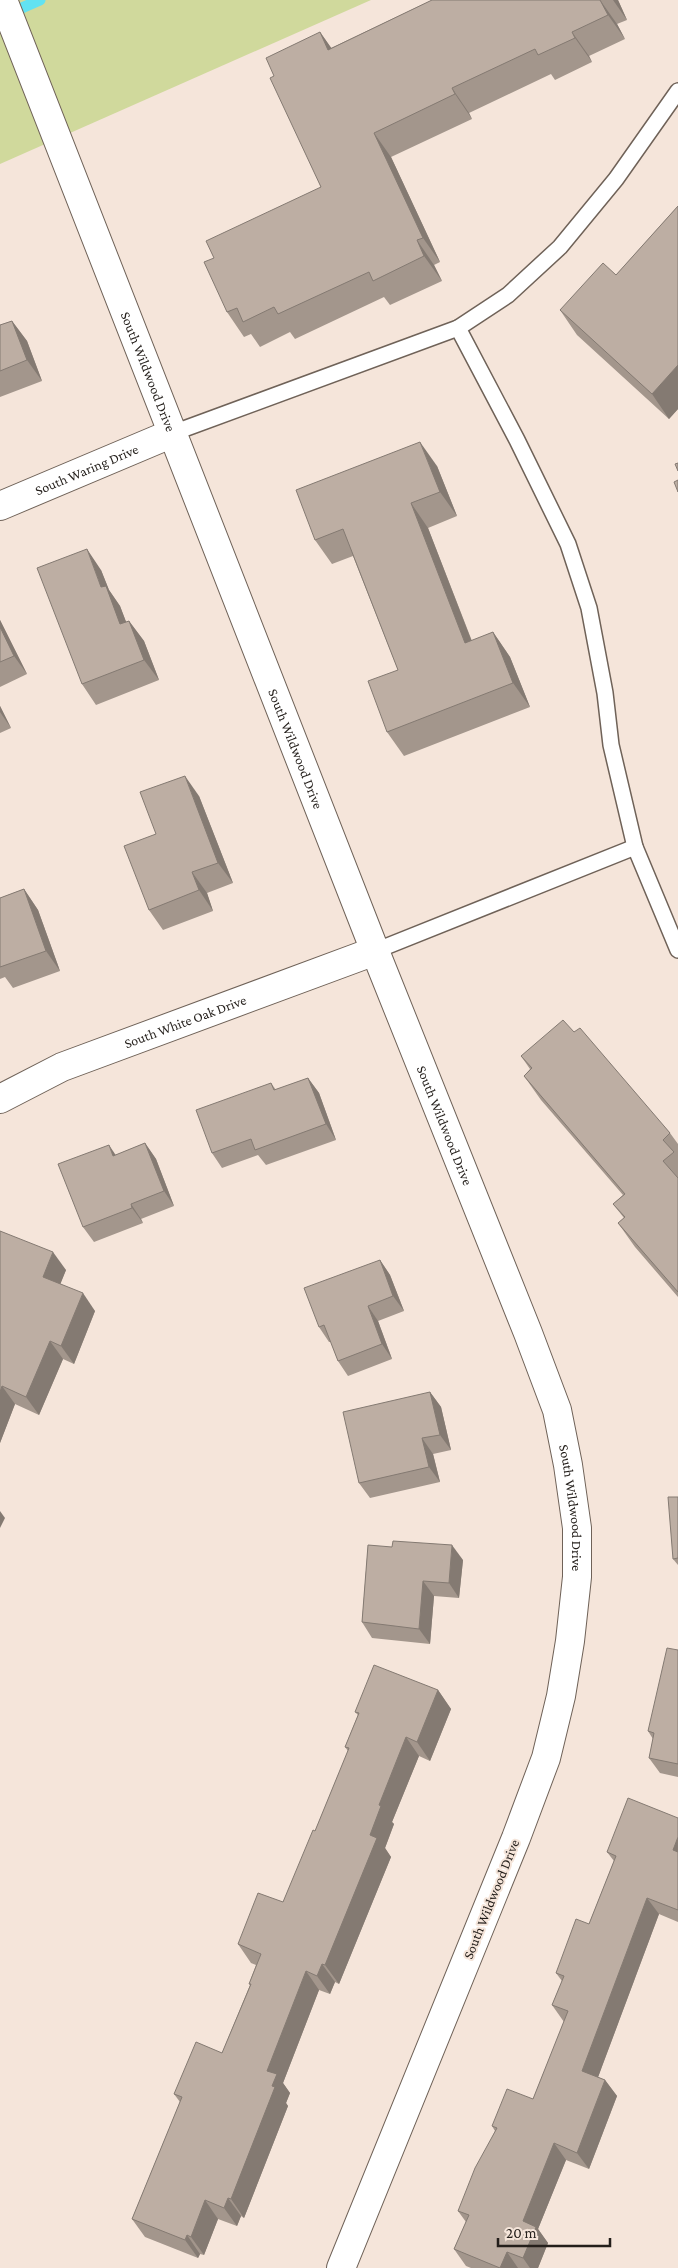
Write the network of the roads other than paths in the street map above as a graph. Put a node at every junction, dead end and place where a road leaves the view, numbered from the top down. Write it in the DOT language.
graph roads {
  1 [pos="2,0"];
  2 [pos="678,91"];
  3 [pos="458,328"];
  4 [pos="173,433"];
  5 [pos="0,506"];
  6 [pos="635,848"];
  7 [pos="678,950"];
  8 [pos="374,951"];
  9 [pos="0,1099"];
  10 [pos="341,2268"];
  1 -- 4 [label="street, South Wildwood Drive"];
  2 -- 3 [label="lane"];
  3 -- 4 [label="lane"];
  3 -- 6 [label="lane"];
  4 -- 5 [label="street, South Waring Drive"];
  4 -- 8 [label="street, South Wildwood Drive"];
  6 -- 7 [label="lane"];
  6 -- 8 [label="lane"];
  8 -- 9 [label="street, South White Oak Drive"];
  8 -- 10 [label="street, South Wildwood Drive"];
}
